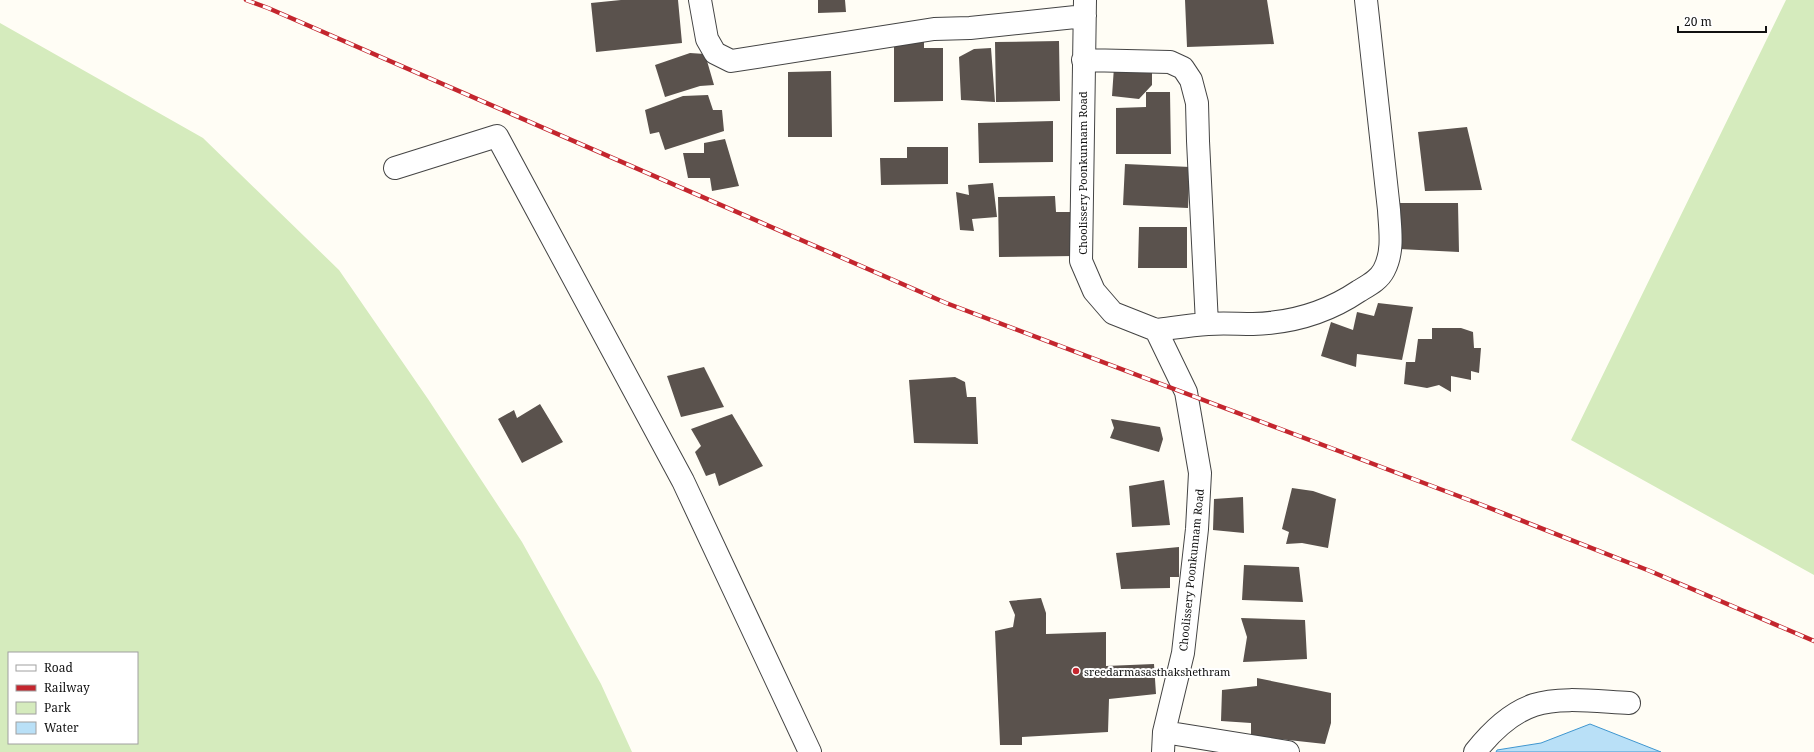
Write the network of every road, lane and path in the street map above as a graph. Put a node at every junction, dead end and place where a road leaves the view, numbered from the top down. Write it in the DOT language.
graph roads {
  1 [pos="700,0"];
  2 [pos="1366,0"];
  3 [pos="1085,8"];
  4 [pos="1083,60"];
  5 [pos="395,168"];
  6 [pos="1207,324"];
  7 [pos="1156,330"];
  8 [pos="1629,703"];
  9 [pos="1163,742"];
  10 [pos="810,752"];
  11 [pos="1288,752"];
  12 [pos="1474,752"];
  1 -- 3 [label="street"];
  2 -- 6 [label="street"];
  3 -- 4 [label="street, Choolissery Poonkunnam Road"];
  4 -- 6 [label="street"];
  4 -- 7 [label="street, Choolissery Poonkunnam Road"];
  5 -- 10 [label="street"];
  6 -- 7 [label="street"];
  7 -- 9 [label="street, Choolissery Poonkunnam Road"];
  8 -- 12 [label="street"];
  9 -- 11 [label="street"];
}
